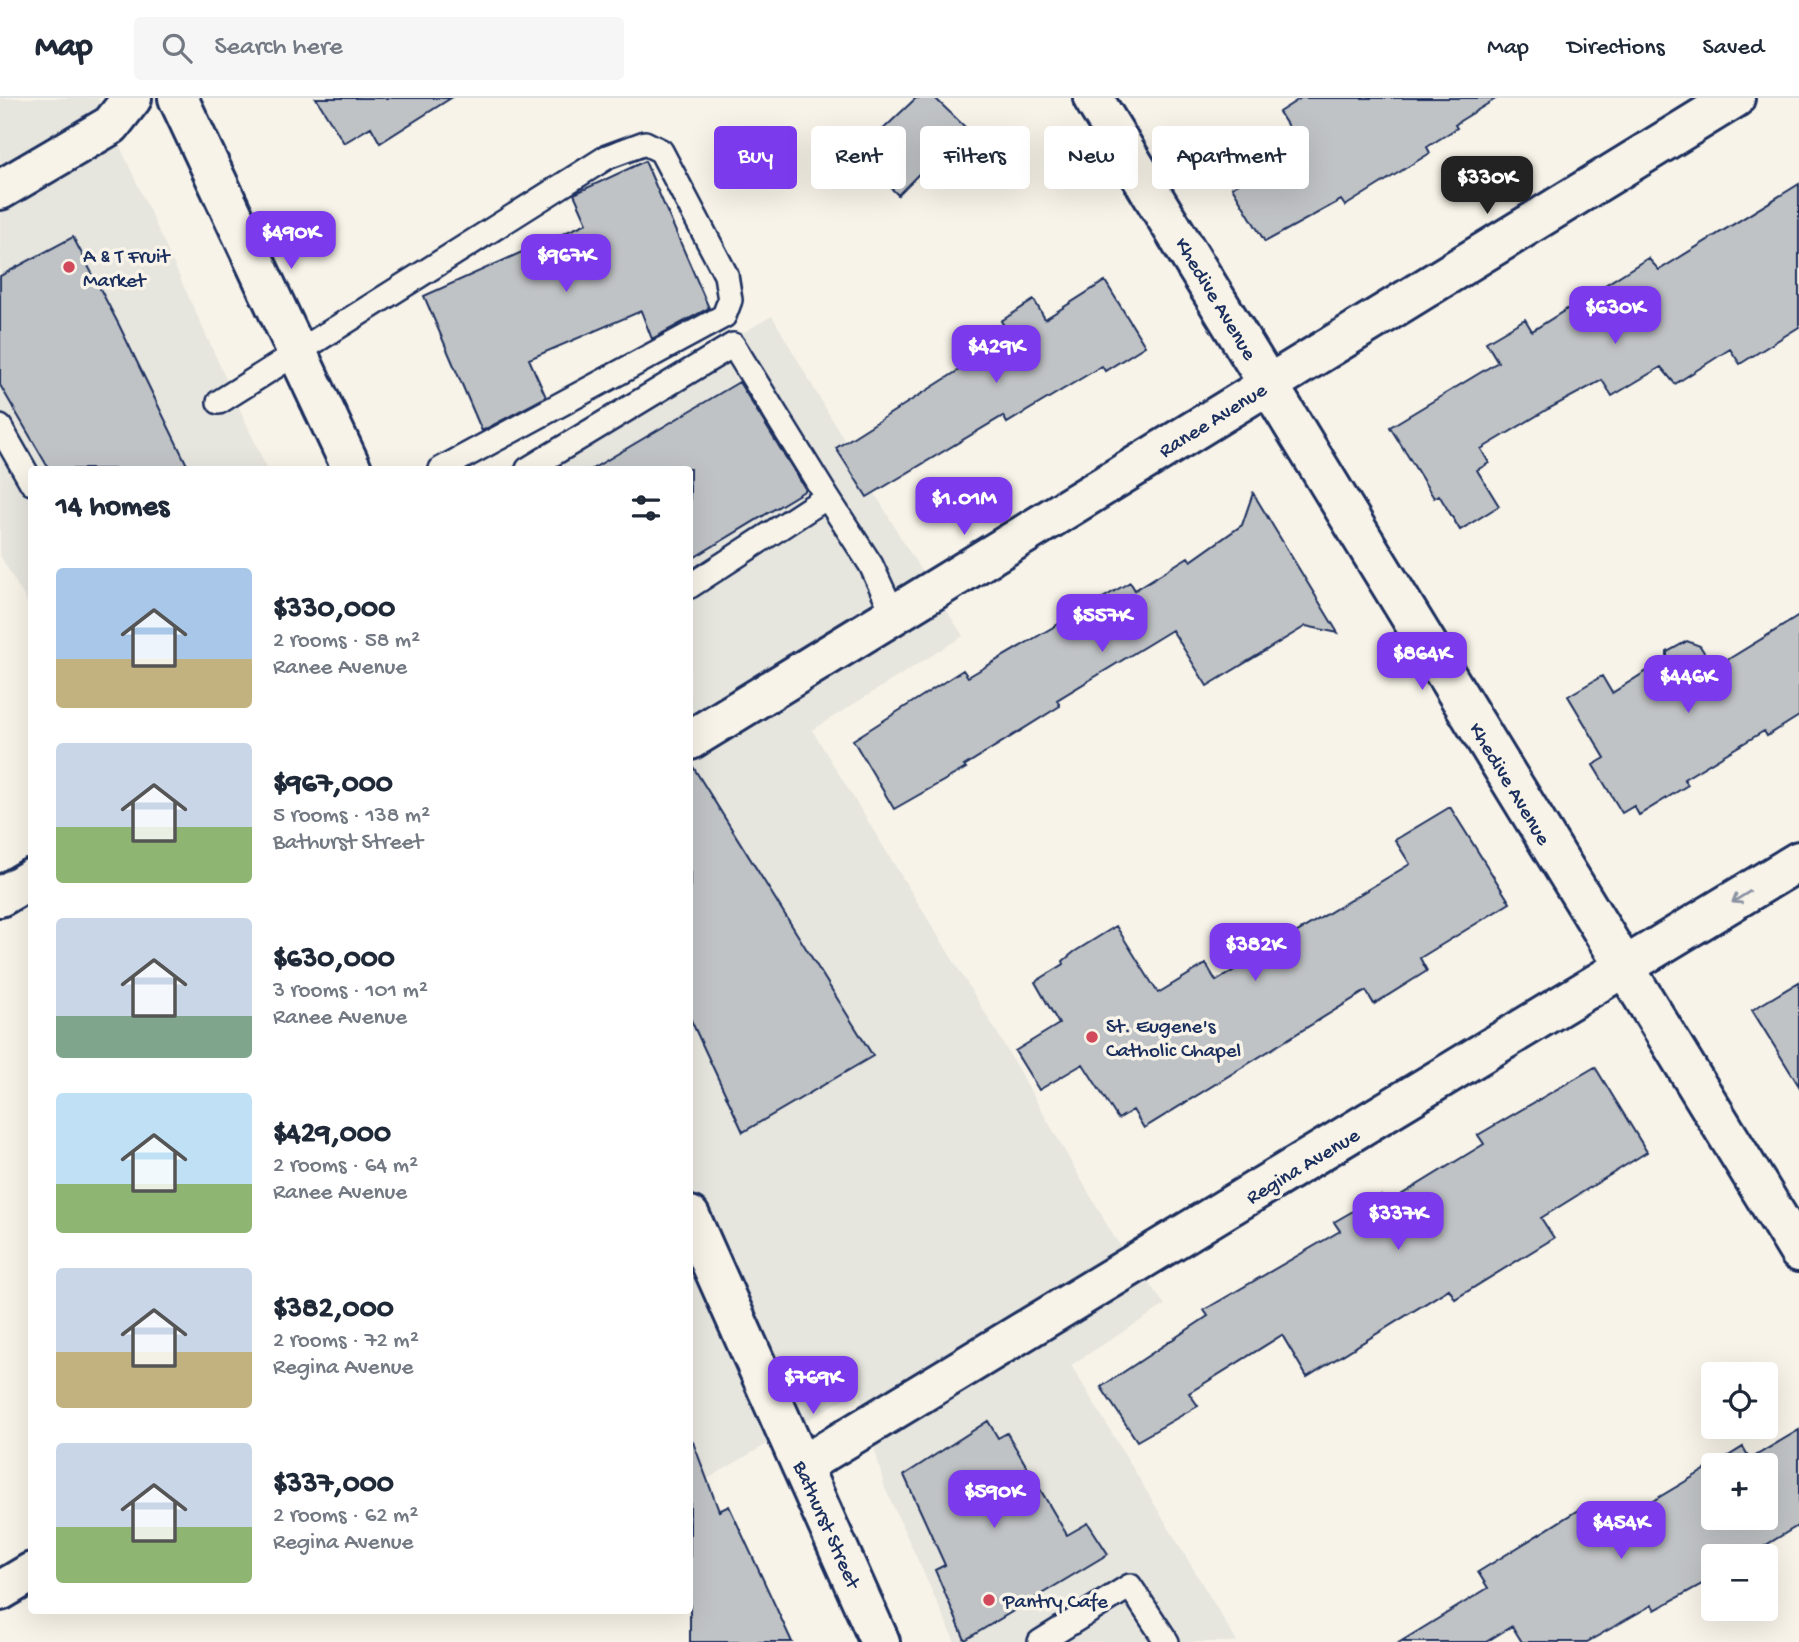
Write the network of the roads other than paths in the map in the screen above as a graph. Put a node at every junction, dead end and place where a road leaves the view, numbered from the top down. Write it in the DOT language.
graph roads {
  1 [pos="132,98"];
  2 [pos="178,98"];
  3 [pos="1093,98"];
  4 [pos="1735,98"];
  5 [pos="0,190"];
  6 [pos="297,356"];
  7 [pos="1269,384"];
  8 [pos="219,402"];
  9 [pos="0,427"];
  10 [pos="351,466"];
  11 [pos="451,466"];
  12 [pos="533,466"];
  13 [pos="28,477"];
  14 [pos="827,497"];
  15 [pos="693,584"];
  16 [pos="894,615"];
  17 [pos="693,738"];
  18 [pos="1799,861"];
  19 [pos="28,880"];
  20 [pos="0,897"];
  21 [pos="1624,969"];
  22 [pos="693,1223"];
  23 [pos="1799,1252"];
  24 [pos="803,1465"];
  25 [pos="28,1574"];
  26 [pos="0,1591"];
  27 [pos="880,1642"];
  28 [pos="1040,1642"];
  29 [pos="1167,1642"];
  1 -- 5 [label="street"];
  2 -- 6 [label="street"];
  3 -- 7 [label="street, Khedive Avenue"];
  4 -- 7 [label="street, Ranee Avenue"];
  6 -- 8 [label="lane"];
  6 -- 10 [label="street"];
  6 -- 11 [label="lane"];
  7 -- 16 [label="street, Ranee Avenue"];
  7 -- 21 [label="street, Khedive Avenue"];
  9 -- 13 [label="lane"];
  12 -- 14 [label="lane"];
  14 -- 15 [label="lane"];
  14 -- 16 [label="lane"];
  16 -- 17 [label="street, Ranee Avenue"];
  18 -- 21 [label="street, Regina Avenue, one-way"];
  19 -- 20 [label="street"];
  21 -- 23 [label="street, Khedive Avenue"];
  21 -- 24 [label="street, Regina Avenue"];
  22 -- 24 [label="street, Bathurst Street"];
  24 -- 27 [label="street, Bathurst Street"];
  25 -- 26 [label="street"];
  28 -- 29 [label="lane"];
}
